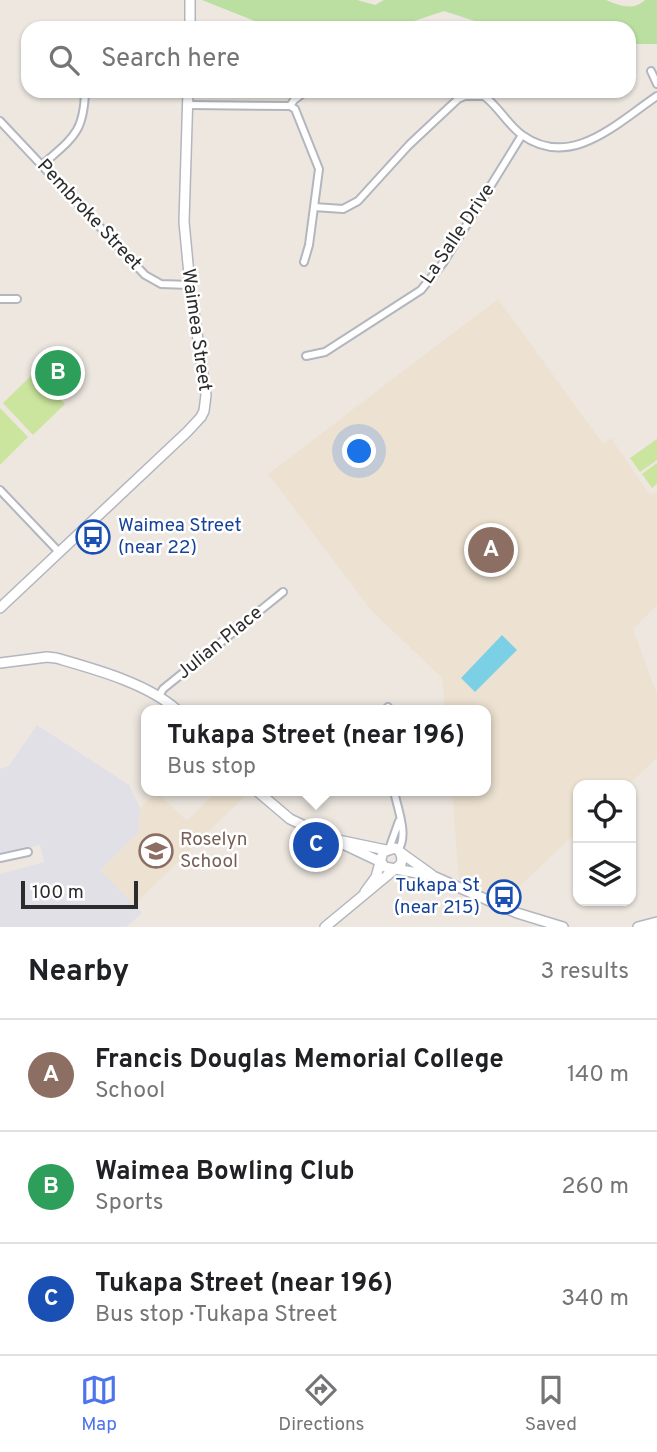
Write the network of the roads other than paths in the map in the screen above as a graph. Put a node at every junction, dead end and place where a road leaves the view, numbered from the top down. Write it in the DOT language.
graph roads {
  1 [pos="190,0"];
  2 [pos="190,21"];
  3 [pos="651,71"];
  4 [pos="657,84"];
  5 [pos="657,96"];
  6 [pos="85,98"];
  7 [pos="188,98"];
  8 [pos="296,98"];
  9 [pos="460,98"];
  10 [pos="485,98"];
  11 [pos="188,105"];
  12 [pos="290,106"];
  13 [pos="0,121"];
  14 [pos="522,135"];
  15 [pos="41,166"];
  16 [pos="314,206"];
  17 [pos="304,262"];
  18 [pos="190,285"];
  19 [pos="0,299"];
  20 [pos="17,299"];
  21 [pos="306,356"];
  22 [pos="0,489"];
  23 [pos="59,552"];
  24 [pos="283,592"];
  25 [pos="0,608"];
  26 [pos="1,661"];
  27 [pos="159,696"];
  28 [pos="171,705"];
  29 [pos="263,796"];
  30 [pos="395,796"];
  31 [pos="336,840"];
  32 [pos="393,850"];
  33 [pos="28,852"];
  34 [pos="0,858"];
  35 [pos="381,862"];
  36 [pos="396,869"];
  37 [pos="433,876"];
  38 [pos="365,892"];
  39 [pos="657,922"];
  40 [pos="325,927"];
  41 [pos="563,927"];
  42 [pos="638,927"];
  1 -- 2 [label="main road"];
  3 -- 4 [label="street"];
  5 -- 14 [label="street"];
  6 -- 15 [label="street"];
  7 -- 11 [label="main road, Waimea Street"];
  8 -- 12 [label="street"];
  9 -- 16 [label="street"];
  10 -- 14 [label="street"];
  11 -- 12 [label="street"];
  11 -- 18 [label="main road, Waimea Street"];
  12 -- 16 [label="street"];
  13 -- 15 [label="street, Pembroke Street"];
  14 -- 21 [label="street, La Salle Drive"];
  15 -- 18 [label="street, Pembroke Street"];
  16 -- 17 [label="street"];
  18 -- 23 [label="main road, Waimea Street"];
  19 -- 20 [label="street"];
  22 -- 23 [label="street"];
  23 -- 25 [label="main road, Waimea Street"];
  24 -- 27 [label="street, Julian Place"];
  26 -- 27 [label="main road"];
  27 -- 28 [label="main road"];
  29 -- 31 [label="main road"];
  30 -- 32 [label="street"];
  31 -- 32 [label="main road"];
  31 -- 35 [label="main road"];
  32 -- 35 [label="main road"];
  32 -- 36 [label="main road"];
  32 -- 37 [label="main road"];
  33 -- 34 [label="street"];
  35 -- 36 [label="main road"];
  35 -- 38 [label="main road"];
  36 -- 37 [label="main road"];
  36 -- 38 [label="main road"];
  37 -- 41 [label="main road"];
  38 -- 40 [label="main road"];
  39 -- 42 [label="main road"];
}
